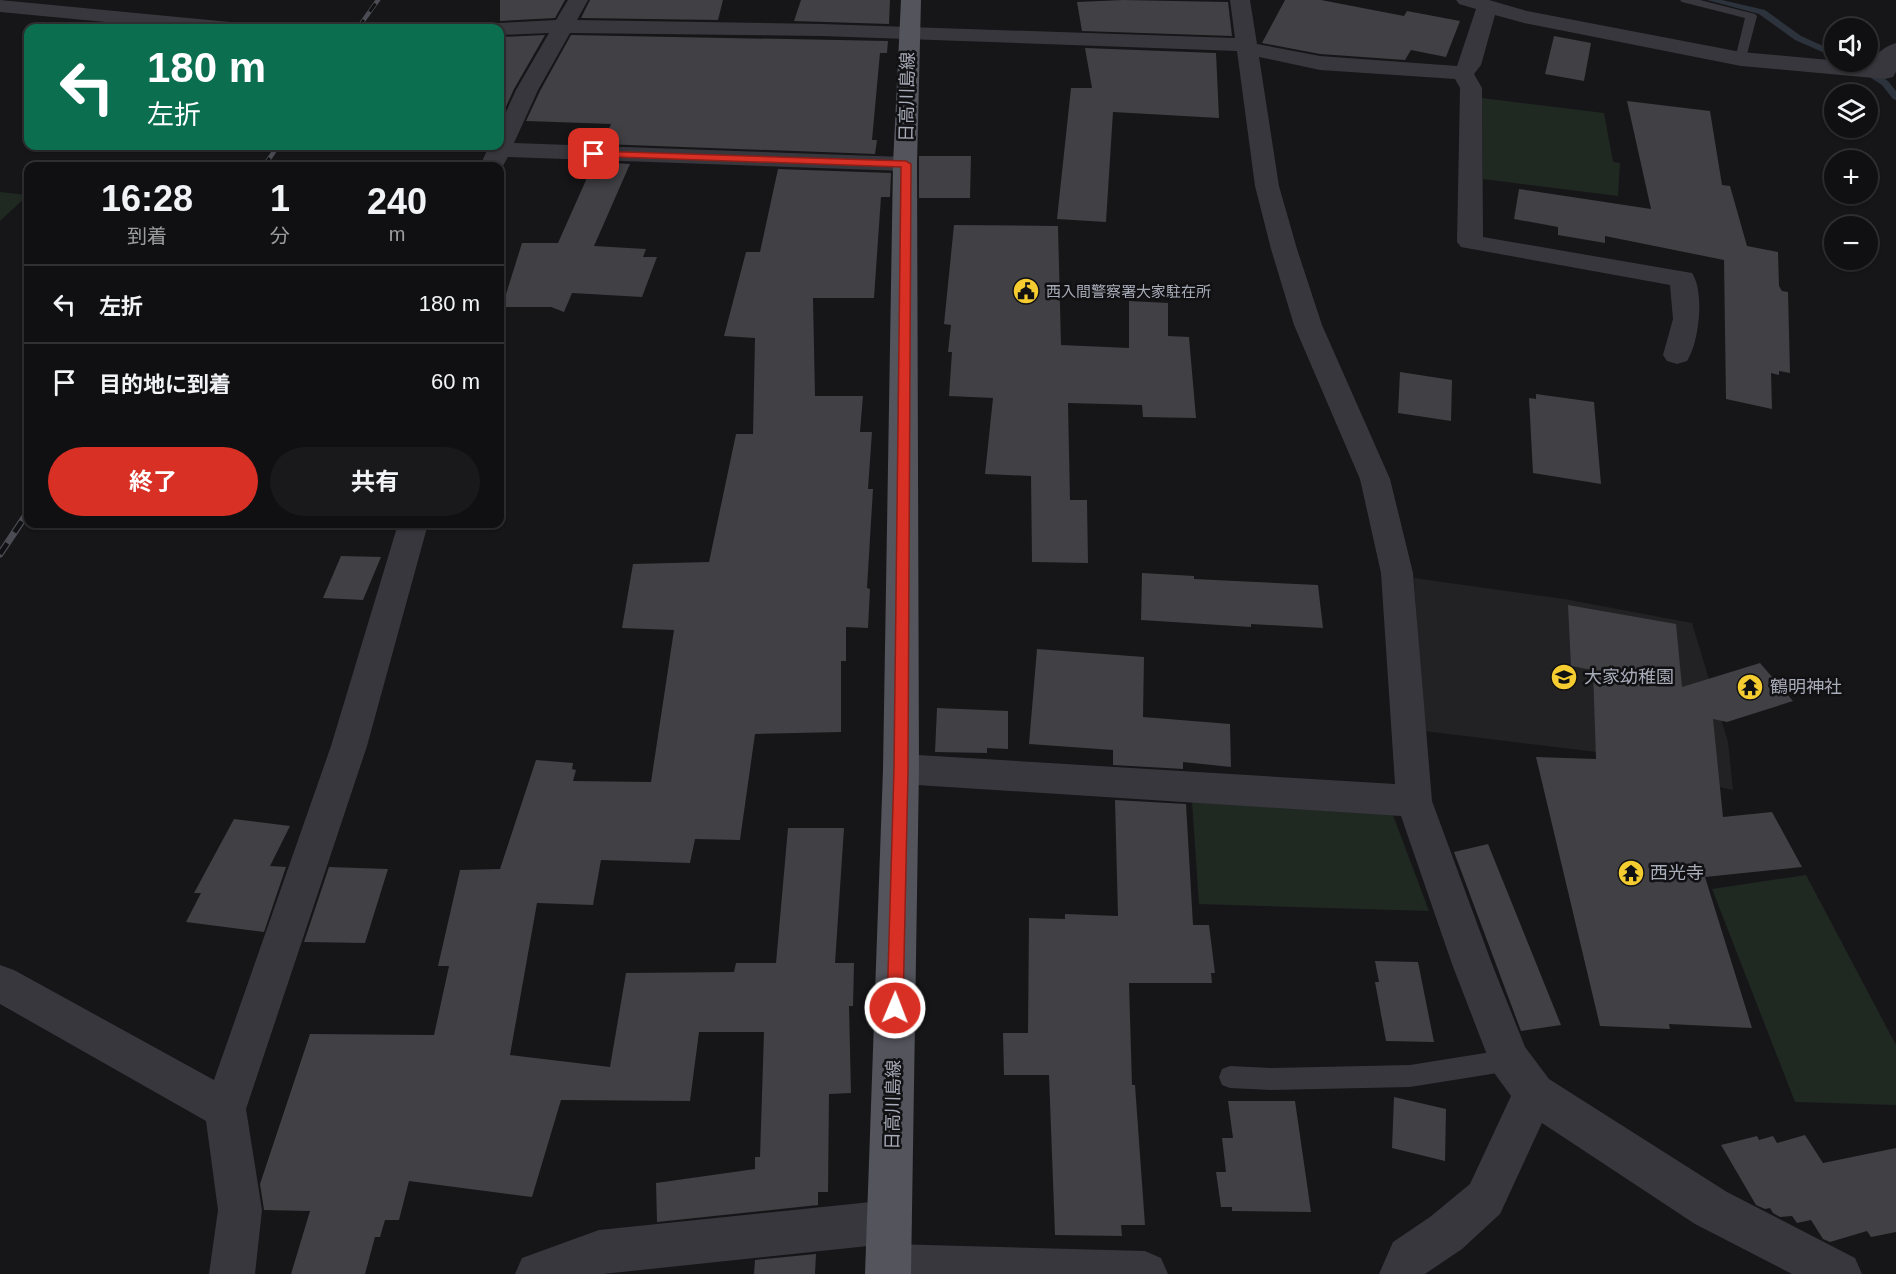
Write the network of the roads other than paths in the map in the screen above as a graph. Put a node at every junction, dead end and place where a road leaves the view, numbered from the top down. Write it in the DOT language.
graph roads {
  1 [pos="578,0"];
  2 [pos="911,0"];
  3 [pos="1240,0"];
  4 [pos="1466,0"];
  5 [pos="1686,0"];
  6 [pos="0,6"];
  7 [pos="1487,7"];
  8 [pos="189,24"];
  9 [pos="563,26"];
  10 [pos="504,29"];
  11 [pos="908,33"];
  12 [pos="1247,47"];
  13 [pos="1896,50"];
  14 [pos="1741,59"];
  15 [pos="1463,73"];
  16 [pos="504,141"];
  17 [pos="495,158"];
  18 [pos="906,164"];
  19 [pos="1677,355"];
  20 [pos="412,528"];
  21 [pos="901,769"];
  22 [pos="1414,801"];
  23 [pos="0,983"];
  24 [pos="1522,1076"];
  25 [pos="1230,1077"];
  26 [pos="225,1109"];
  27 [pos="890,1222"];
  28 [pos="888,1270"];
  29 [pos="232,1274"];
  30 [pos="538,1274"];
  31 [pos="1145,1274"];
  32 [pos="1402,1274"];
  33 [pos="1839,1274"];
  1 -- 9 [label="street"];
  2 -- 11 [label="main road, 日高川島線"];
  3 -- 12 [label="street"];
  4 -- 7 [label="street"];
  5 -- 14 [label="lane"];
  6 -- 8 [label="street"];
  7 -- 14 [label="street"];
  7 -- 15 [label="street"];
  9 -- 10 [label="street"];
  9 -- 11 [label="street"];
  9 -- 16 [label="street"];
  11 -- 12 [label="street"];
  11 -- 18 [label="main road, 日高川島線"];
  12 -- 15 [label="street"];
  12 -- 22 [label="street"];
  13 -- 14 [label="street"];
  15 -- 19 [label="street"];
  17 -- 18 [label="street"];
  18 -- 21 [label="main road, 日高川島線"];
  20 -- 26 [label="street"];
  21 -- 22 [label="street"];
  21 -- 27 [label="main road, 日高川島線"];
  22 -- 24 [label="street"];
  23 -- 26 [label="street"];
  24 -- 25 [label="lane"];
  24 -- 32 [label="street"];
  24 -- 33 [label="street"];
  26 -- 29 [label="street"];
  27 -- 28 [label="main road, 日高川島線"];
  27 -- 30 [label="street"];
  28 -- 31 [label="street"];
}
